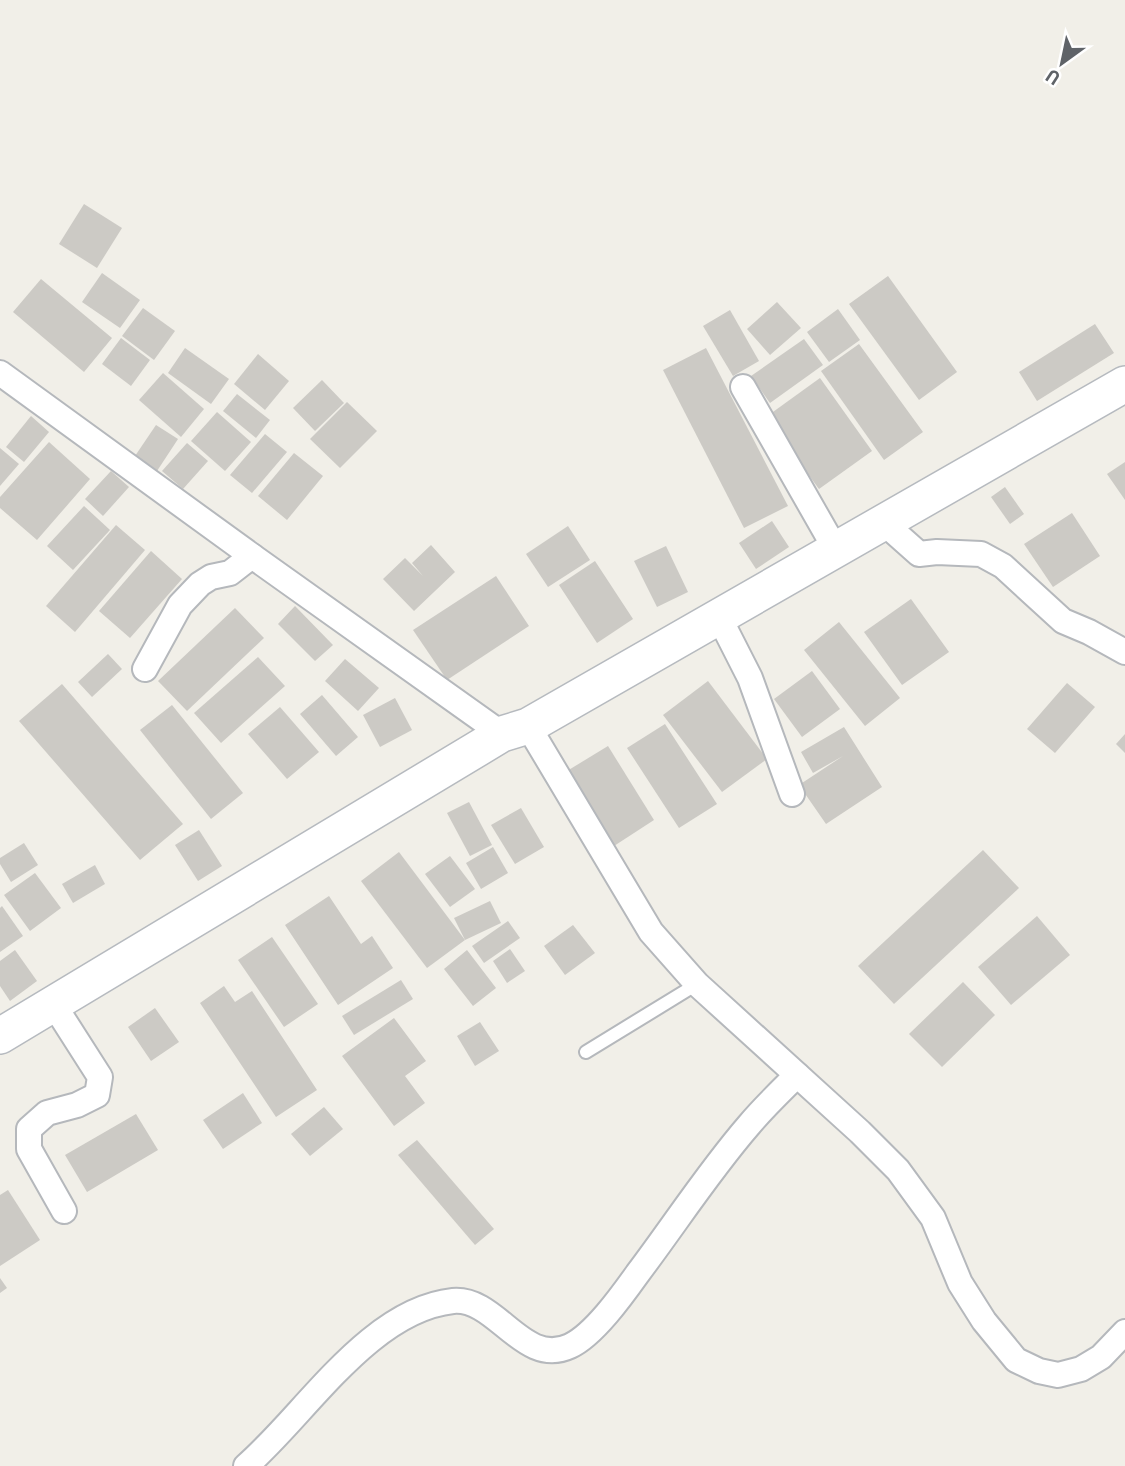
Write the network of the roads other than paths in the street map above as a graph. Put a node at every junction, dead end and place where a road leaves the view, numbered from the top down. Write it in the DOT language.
graph roads {
  1 [pos="0,373"];
  2 [pos="1125,384"];
  3 [pos="743,387"];
  4 [pos="883,522"];
  5 [pos="836,550"];
  6 [pos="252,556"];
  7 [pos="719,617"];
  8 [pos="1125,652"];
  9 [pos="145,670"];
  10 [pos="515,730"];
  11 [pos="792,794"];
  12 [pos="698,984"];
  13 [pos="54,1005"];
  14 [pos="0,1036"];
  15 [pos="586,1052"];
  16 [pos="797,1075"];
  17 [pos="64,1211"];
  18 [pos="1125,1332"];
  19 [pos="246,1466"];
  1 -- 6 [label="street"];
  2 -- 4 [label="main road"];
  3 -- 5 [label="street"];
  4 -- 5 [label="main road"];
  4 -- 8 [label="street"];
  5 -- 7 [label="main road"];
  6 -- 9 [label="street"];
  6 -- 10 [label="street"];
  7 -- 10 [label="main road"];
  7 -- 11 [label="street"];
  10 -- 12 [label="street"];
  10 -- 13 [label="main road"];
  12 -- 15 [label="lane"];
  12 -- 16 [label="street"];
  13 -- 14 [label="main road"];
  13 -- 17 [label="street"];
  16 -- 18 [label="street"];
  16 -- 19 [label="street"];
}
